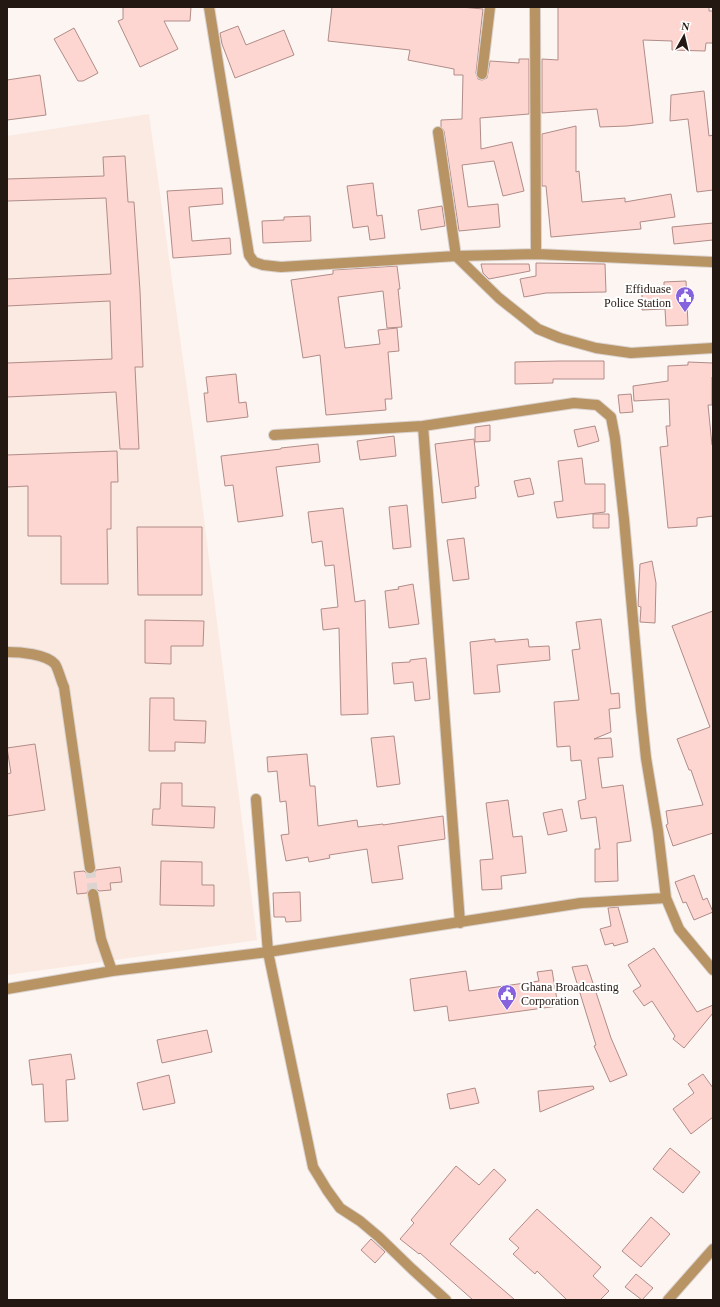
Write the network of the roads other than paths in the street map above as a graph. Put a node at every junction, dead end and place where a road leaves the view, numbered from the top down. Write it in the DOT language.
graph roads {
  1 [pos="209,7"];
  2 [pos="490,7"];
  3 [pos="535,7"];
  4 [pos="482,74"];
  5 [pos="438,132"];
  6 [pos="536,254"];
  7 [pos="456,256"];
  8 [pos="713,262"];
  9 [pos="713,348"];
  10 [pos="423,426"];
  11 [pos="274,435"];
  12 [pos="7,652"];
  13 [pos="256,799"];
  14 [pos="90,868"];
  15 [pos="93,894"];
  16 [pos="666,898"];
  17 [pos="460,923"];
  18 [pos="268,952"];
  19 [pos="713,970"];
  20 [pos="112,971"];
  21 [pos="7,989"];
  22 [pos="713,1249"];
  23 [pos="446,1300"];
  24 [pos="668,1300"];
  1 -- 7 [label="street"];
  2 -- 4 [label="street"];
  3 -- 6 [label="street"];
  5 -- 7 [label="street"];
  6 -- 7 [label="street"];
  6 -- 8 [label="street"];
  7 -- 9 [label="street"];
  10 -- 11 [label="street"];
  10 -- 16 [label="street"];
  10 -- 17 [label="street"];
  12 -- 14 [label="street"];
  13 -- 18 [label="street"];
  15 -- 20 [label="street"];
  16 -- 17 [label="street"];
  16 -- 19 [label="street"];
  17 -- 18 [label="street"];
  18 -- 20 [label="street"];
  18 -- 23 [label="street"];
  20 -- 21 [label="street"];
  22 -- 24 [label="street"];
}
